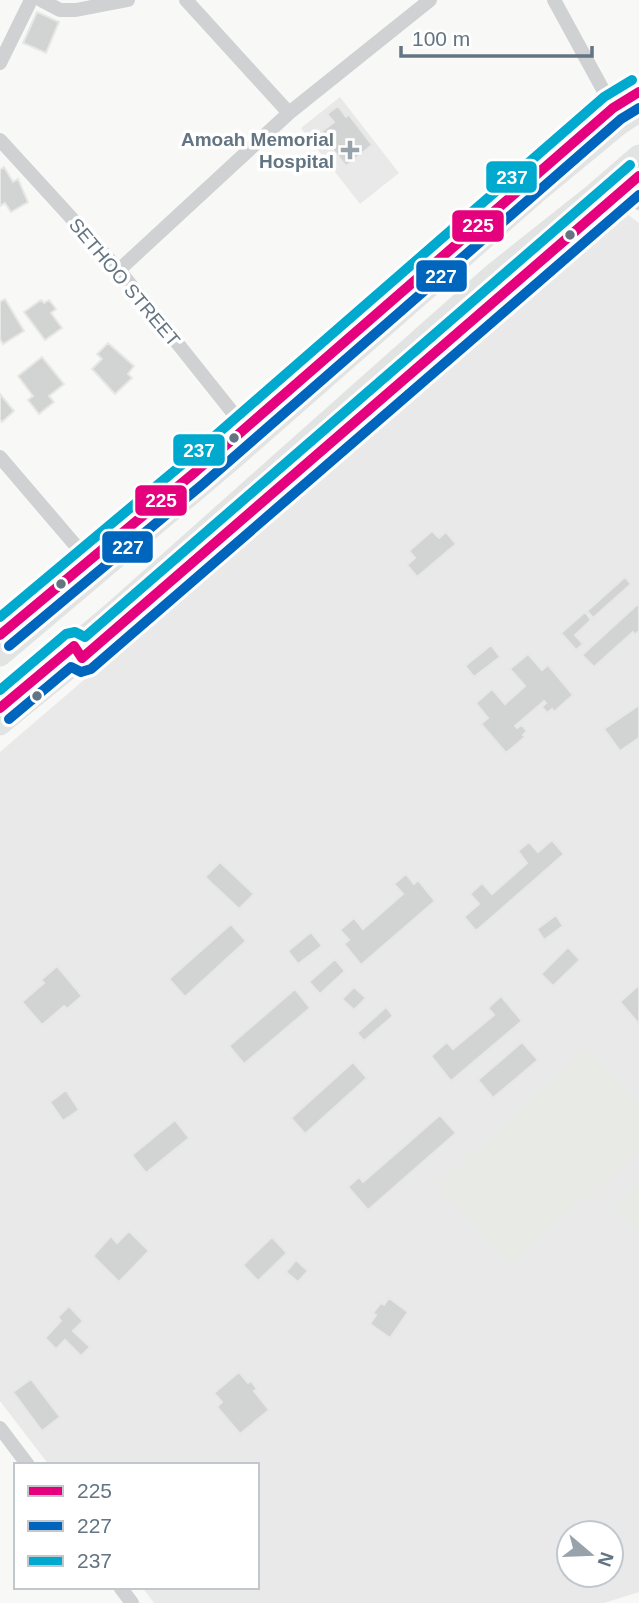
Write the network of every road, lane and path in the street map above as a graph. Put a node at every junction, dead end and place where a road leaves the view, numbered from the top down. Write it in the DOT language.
graph roads {
  1 [pos="31,0"];
  2 [pos="41,0"];
  3 [pos="128,0"];
  4 [pos="186,0"];
  5 [pos="430,0"];
  6 [pos="554,0"];
  7 [pos="0,63"];
  8 [pos="639,92"];
  9 [pos="613,108"];
  10 [pos="639,111"];
  11 [pos="289,113"];
  12 [pos="0,140"];
  13 [pos="639,156"];
  14 [pos="639,176"];
  15 [pos="621,190"];
  16 [pos="639,203"];
  17 [pos="473,248"];
  18 [pos="119,270"];
  19 [pos="492,276"];
  20 [pos="436,340"];
  21 [pos="246,428"];
  22 [pos="0,457"];
  23 [pos="232,459"];
  24 [pos="194,473"];
  25 [pos="88,560"];
  26 [pos="0,635"];
  27 [pos="78,652"];
  28 [pos="0,656"];
  29 [pos="0,708"];
  30 [pos="0,725"];
  31 [pos="0,1428"];
  32 [pos="26,1463"];
  1 -- 7 [label="street"];
  2 -- 3 [label="street"];
  4 -- 11 [label="street"];
  5 -- 11 [label="street"];
  6 -- 9 [label="street"];
  8 -- 9 [label="street"];
  9 -- 21 [label="street"];
  10 -- 17 [label="main road"];
  11 -- 18 [label="street"];
  12 -- 18 [label="street, SETHOO STREET"];
  13 -- 19 [label="main road"];
  14 -- 15 [label="street"];
  15 -- 16 [label="street"];
  15 -- 20 [label="street"];
  17 -- 19 [label="main road"];
  17 -- 23 [label="main road"];
  18 -- 21 [label="street, SETHOO STREET"];
  19 -- 20 [label="main road"];
  20 -- 27 [label="main road"];
  21 -- 24 [label="street"];
  22 -- 25 [label="street"];
  23 -- 24 [label="main road"];
  23 -- 28 [label="main road"];
  24 -- 25 [label="street"];
  25 -- 26 [label="street"];
  27 -- 29 [label="main road"];
  27 -- 30 [label="street"];
  31 -- 32 [label="street"];
}
